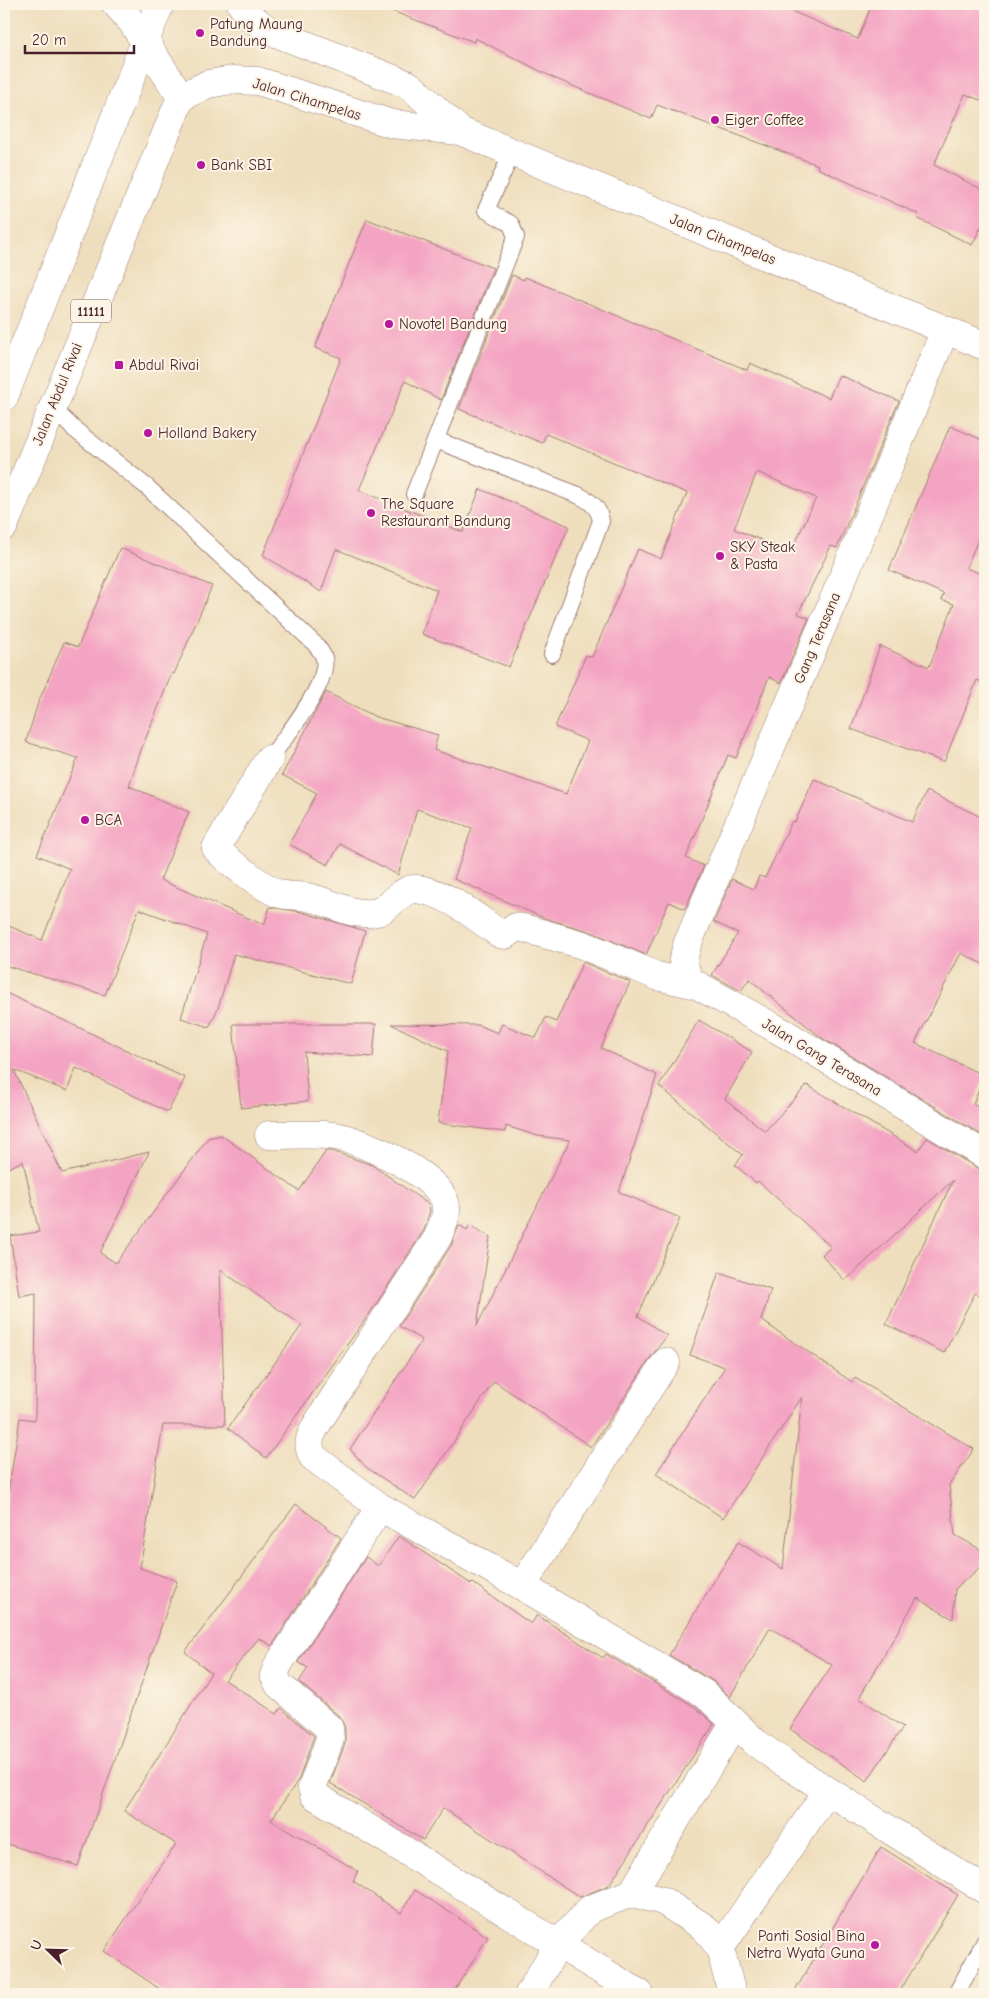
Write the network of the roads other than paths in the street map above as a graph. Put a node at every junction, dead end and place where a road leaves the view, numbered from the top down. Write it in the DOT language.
graph roads {
  1 [pos="116,4"];
  2 [pos="160,4"];
  3 [pos="241,4"];
  4 [pos="146,42"];
  5 [pos="182,98"];
  6 [pos="460,131"];
  7 [pos="512,153"];
  8 [pos="945,330"];
  9 [pos="985,346"];
  10 [pos="4,397"];
  11 [pos="52,407"];
  12 [pos="436,440"];
  13 [pos="414,494"];
  14 [pos="4,526"];
  15 [pos="552,654"];
  16 [pos="269,759"];
  17 [pos="689,983"];
  18 [pos="269,1135"];
  19 [pos="985,1155"];
  20 [pos="666,1362"];
  21 [pos="380,1507"];
  22 [pos="522,1586"];
  23 [pos="734,1724"];
  24 [pos="827,1792"];
  25 [pos="985,1890"];
  26 [pos="632,1893"];
  27 [pos="985,1941"];
  28 [pos="558,1944"];
  29 [pos="720,1948"];
  30 [pos="529,1994"];
  31 [pos="640,1994"];
  32 [pos="732,1994"];
  33 [pos="956,1994"];
  1 -- 4 [label="street"];
  2 -- 4 [label="street"];
  3 -- 6 [label="street, Jalan Cihampelas"];
  4 -- 5 [label="street"];
  4 -- 10 [label="street"];
  5 -- 6 [label="street, Jalan Cihampelas"];
  5 -- 11 [label="street, Jalan Abdul Rivai / 11111"];
  6 -- 7 [label="street, Jalan Cihampelas"];
  7 -- 8 [label="street, Jalan Cihampelas"];
  7 -- 12 [label="lane"];
  8 -- 9 [label="street, Jalan Cihampelas"];
  8 -- 17 [label="street, Gang Terasana"];
  11 -- 14 [label="street, Jalan Abdul Rivai / 11111"];
  11 -- 16 [label="lane"];
  12 -- 13 [label="lane"];
  12 -- 15 [label="lane"];
  16 -- 17 [label="street, Jalan Gang Terasana"];
  17 -- 19 [label="street, Jalan Gang Terasana"];
  18 -- 21 [label="street"];
  20 -- 22 [label="street"];
  21 -- 22 [label="street"];
  21 -- 28 [label="street"];
  22 -- 23 [label="street"];
  23 -- 24 [label="street"];
  23 -- 26 [label="street"];
  24 -- 25 [label="street"];
  24 -- 29 [label="street"];
  26 -- 28 [label="street"];
  26 -- 29 [label="street"];
  27 -- 33 [label="lane"];
  28 -- 30 [label="street"];
  28 -- 31 [label="street"];
  29 -- 32 [label="street"];
}
